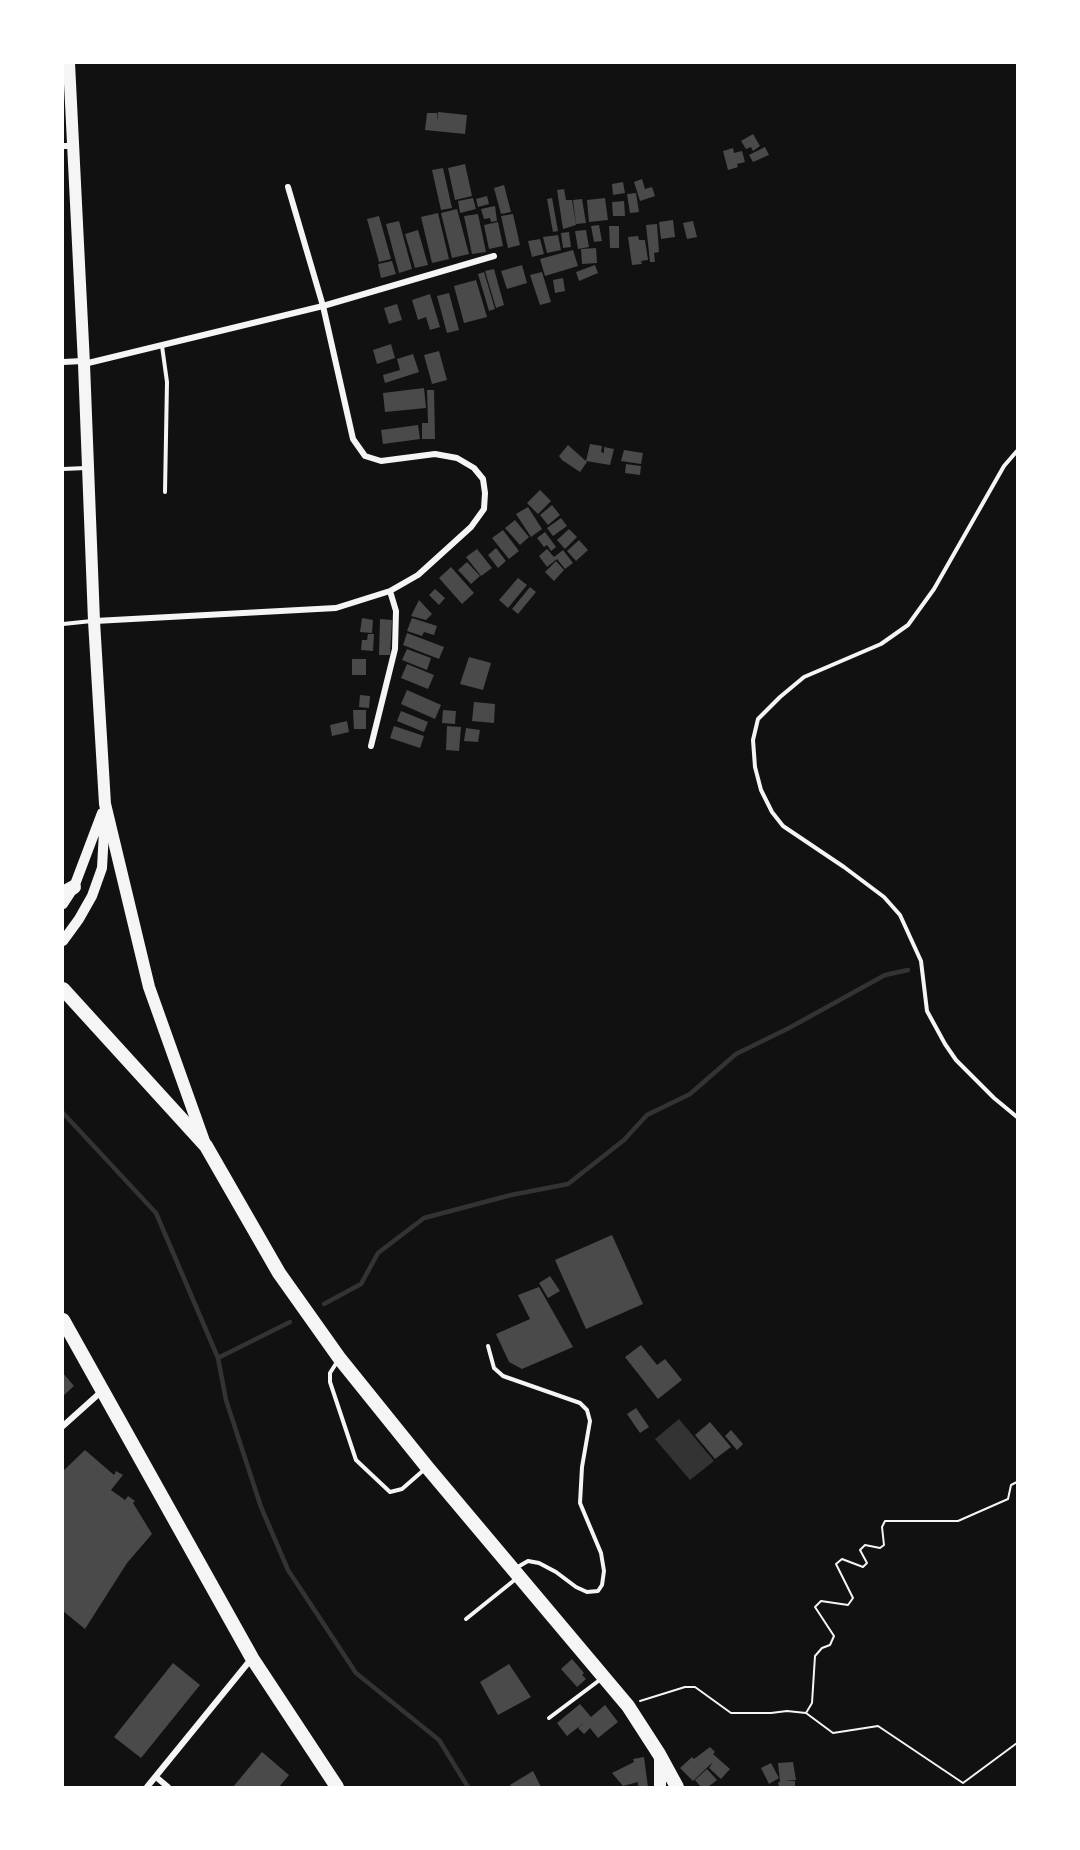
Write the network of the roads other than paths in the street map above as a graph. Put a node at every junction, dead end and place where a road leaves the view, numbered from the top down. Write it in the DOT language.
graph roads {
  1 [pos="69,63"];
  2 [pos="68,146"];
  3 [pos="288,187"];
  4 [pos="494,256"];
  5 [pos="323,306"];
  6 [pos="162,345"];
  7 [pos="63,362"];
  8 [pos="84,362"];
  9 [pos="1017,451"];
  10 [pos="88,468"];
  11 [pos="63,470"];
  12 [pos="165,492"];
  13 [pos="390,591"];
  14 [pos="94,621"];
  15 [pos="63,624"];
  16 [pos="371,746"];
  17 [pos="105,804"];
  18 [pos="68,890"];
  19 [pos="63,904"];
  20 [pos="63,940"];
  21 [pos="63,989"];
  22 [pos="1017,1117"];
  23 [pos="206,1146"];
  24 [pos="63,1320"];
  25 [pos="488,1346"];
  26 [pos="339,1359"];
  27 [pos="102,1390"];
  28 [pos="63,1426"];
  29 [pos="427,1467"];
  30 [pos="516,1574"];
  31 [pos="466,1619"];
  32 [pos="252,1658"];
  33 [pos="603,1677"];
  34 [pos="549,1718"];
  35 [pos="660,1754"];
  36 [pos="669,1770"];
  37 [pos="156,1777"];
  38 [pos="147,1787"];
  39 [pos="168,1787"];
  40 [pos="337,1787"];
  41 [pos="660,1787"];
  42 [pos="677,1787"];
  43 [pos="684,1787"];
  1 -- 2 [label="main road"];
  2 -- 8 [label="main road"];
  3 -- 5 [label="street"];
  4 -- 5 [label="street"];
  5 -- 6 [label="street"];
  5 -- 13 [label="street"];
  6 -- 8 [label="street"];
  6 -- 12 [label="lane"];
  7 -- 8 [label="street"];
  8 -- 10 [label="main road"];
  9 -- 22 [label="lane"];
  10 -- 11 [label="lane"];
  10 -- 14 [label="main road"];
  13 -- 14 [label="street"];
  13 -- 16 [label="street"];
  14 -- 15 [label="lane"];
  14 -- 17 [label="main road"];
  17 -- 18 [label="street"];
  17 -- 20 [label="street"];
  17 -- 23 [label="main road"];
  18 -- 19 [label="street"];
  21 -- 23 [label="highway"];
  23 -- 26 [label="highway"];
  24 -- 27 [label="highway"];
  25 -- 30 [label="lane"];
  26 -- 29 [label="highway"];
  26 -- 29 [label="lane"];
  27 -- 28 [label="street"];
  27 -- 32 [label="highway"];
  29 -- 30 [label="highway"];
  30 -- 31 [label="lane"];
  30 -- 33 [label="highway"];
  32 -- 37 [label="street"];
  32 -- 40 [label="highway"];
  33 -- 34 [label="lane"];
  33 -- 35 [label="highway"];
  35 -- 36 [label="highway"];
  35 -- 41 [label="main road"];
  36 -- 42 [label="highway"];
  36 -- 43 [label="street"];
  37 -- 38 [label="street"];
  37 -- 39 [label="street"];
}
